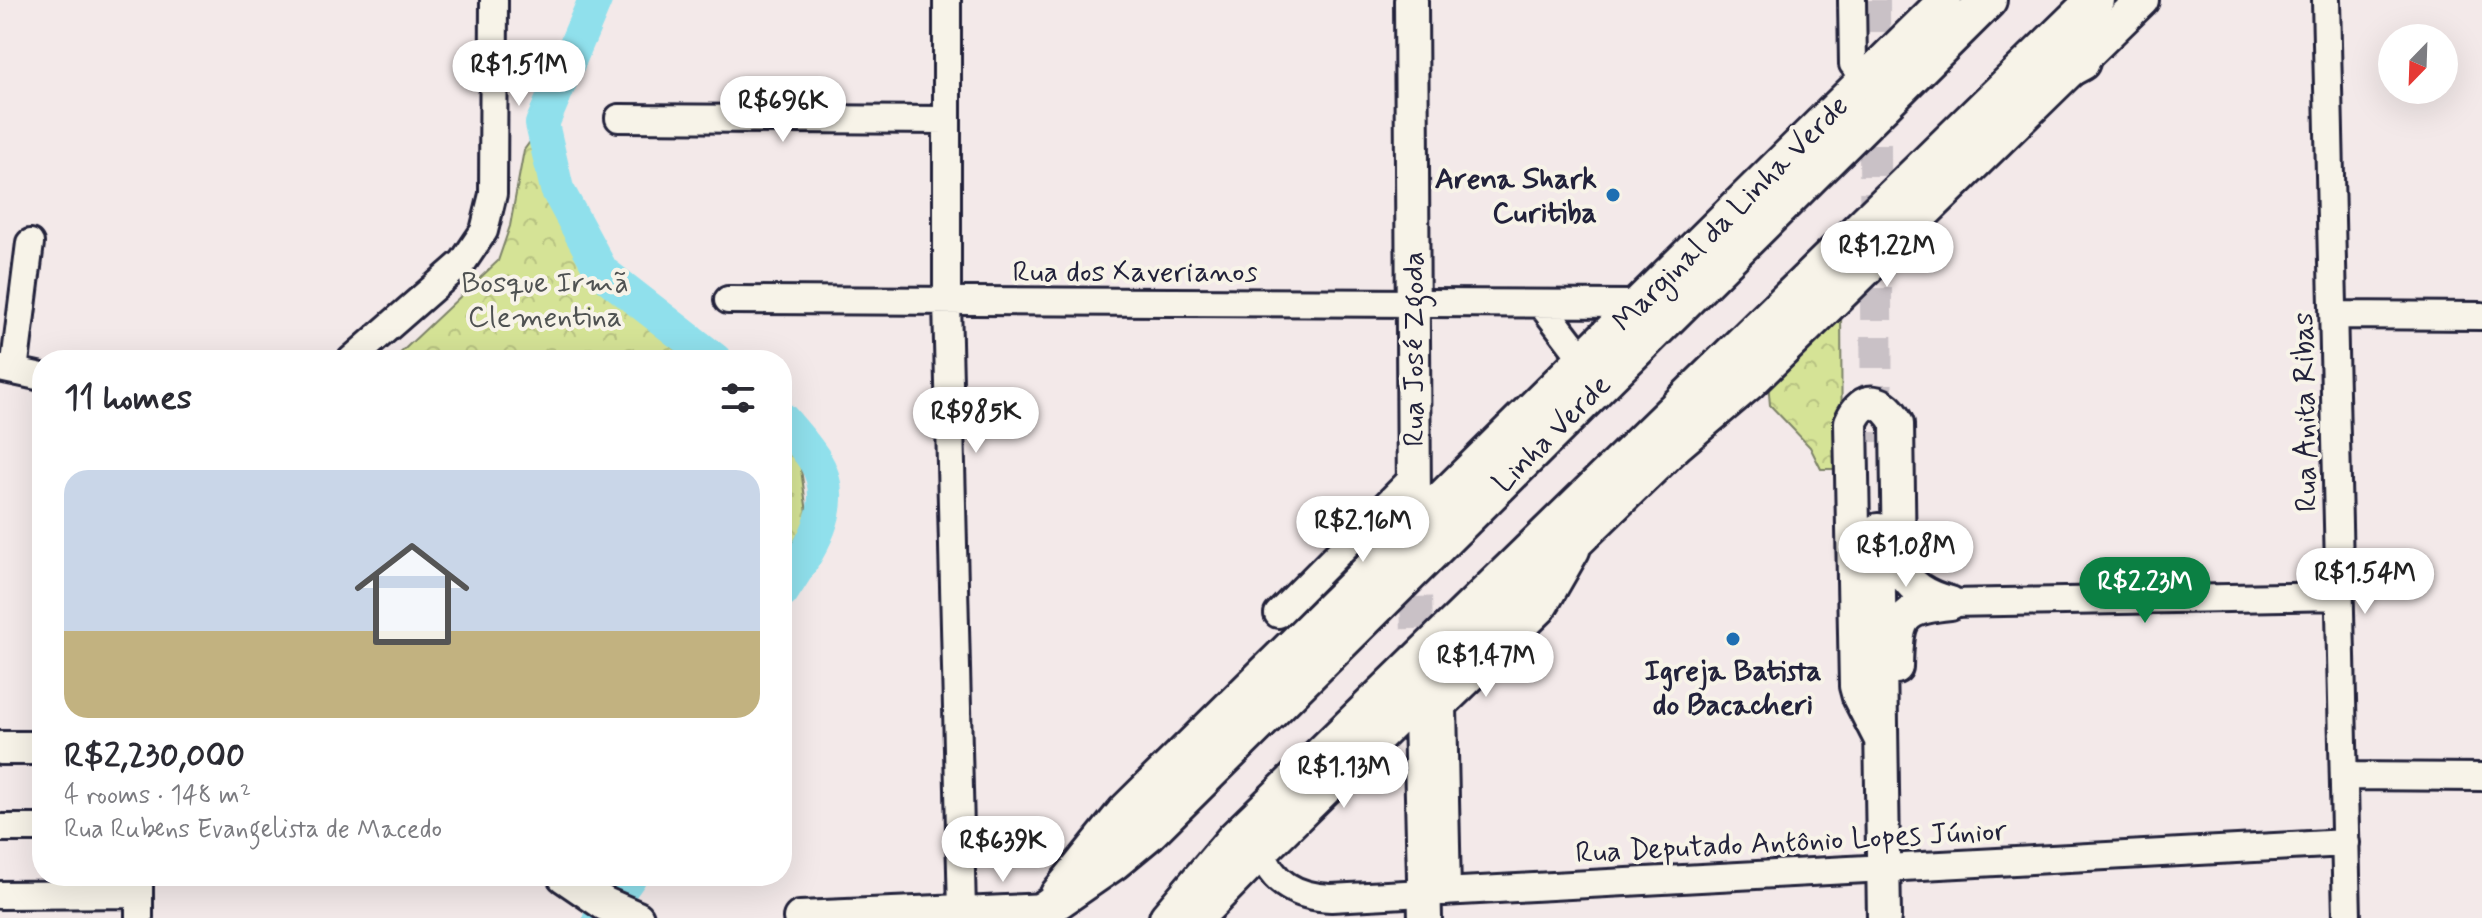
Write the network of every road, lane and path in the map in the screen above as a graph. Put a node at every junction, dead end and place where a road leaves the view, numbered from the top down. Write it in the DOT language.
graph roads {
  1 [pos="494,0"];
  2 [pos="947,0"];
  3 [pos="1411,0"];
  4 [pos="1852,0"];
  5 [pos="1945,0"];
  6 [pos="1988,0"];
  7 [pos="2095,0"];
  8 [pos="2142,0"];
  9 [pos="2326,0"];
  10 [pos="2081,62"];
  11 [pos="1853,64"];
  12 [pos="619,118"];
  13 [pos="1977,118"];
  14 [pos="947,120"];
  15 [pos="30,243"];
  16 [pos="728,300"];
  17 [pos="947,302"];
  18 [pos="1412,304"];
  19 [pos="1637,304"];
  20 [pos="1542,305"];
  21 [pos="2334,315"];
  22 [pos="2482,316"];
  23 [pos="362,350"];
  24 [pos="1583,359"];
  25 [pos="7,370"];
  26 [pos="32,375"];
  27 [pos="1877,442"];
  28 [pos="1414,492"];
  29 [pos="1587,532"];
  30 [pos="2340,596"];
  31 [pos="1950,603"];
  32 [pos="1278,614"];
  33 [pos="1420,717"];
  34 [pos="1879,736"];
  35 [pos="0,748"];
  36 [pos="32,748"];
  37 [pos="2344,776"];
  38 [pos="2482,777"];
  39 [pos="0,828"];
  40 [pos="32,828"];
  41 [pos="2346,843"];
  42 [pos="1262,851"];
  43 [pos="1883,868"];
  44 [pos="578,886"];
  45 [pos="0,895"];
  46 [pos="139,896"];
  47 [pos="1432,901"];
  48 [pos="1039,912"];
  49 [pos="962,915"];
  50 [pos="637,918"];
  51 [pos="800,918"];
  52 [pos="1168,918"];
  53 [pos="1197,918"];
  54 [pos="1884,918"];
  55 [pos="2347,918"];
  1 -- 23 [label="street"];
  2 -- 14 [label="street"];
  3 -- 18 [label="main road, Rua José Zgoda"];
  4 -- 11 [label="street"];
  5 -- 19 [label="main road, Marginal da Linha Verde"];
  6 -- 48 [label="highway, Linha Verde"];
  7 -- 13 [label="highway"];
  8 -- 10 [label="main road"];
  9 -- 21 [label="street, Rua Anita Ribas"];
  10 -- 13 [label="highway"];
  10 -- 29 [label="main road"];
  12 -- 14 [label="street"];
  13 -- 52 [label="highway"];
  14 -- 17 [label="street"];
  15 -- 25 [label="street"];
  16 -- 17 [label="street, Rua dos Xaverianos"];
  17 -- 18 [label="street, Rua dos Xaverianos"];
  17 -- 49 [label="street"];
  18 -- 20 [label="street, Rua dos Xaverianos"];
  18 -- 28 [label="main road, Rua José Zgoda"];
  19 -- 20 [label="street, Rua dos Xaverianos"];
  19 -- 24 [label="main road, Marginal da Linha Verde"];
  20 -- 24 [label="street"];
  21 -- 22 [label="street"];
  21 -- 30 [label="street, Rua Anita Ribas"];
  24 -- 48 [label="main road, Marginal da Linha Verde"];
  25 -- 26 [label="street"];
  27 -- 34 [label="main road"];
  28 -- 32 [label="street"];
  29 -- 42 [label="main road"];
  29 -- 47 [label="street"];
  30 -- 31 [label="street"];
  30 -- 37 [label="street, Rua Anita Ribas"];
  31 -- 34 [label="main road"];
  31 -- 34 [label="main road"];
  33 -- 47 [label="main road"];
  34 -- 43 [label="main road"];
  35 -- 36 [label="main road"];
  37 -- 38 [label="street"];
  37 -- 41 [label="street, Rua Anita Ribas"];
  39 -- 40 [label="street"];
  41 -- 43 [label="street, Rua Deputado Antônio Lopes Júnior"];
  41 -- 55 [label="street, Rua Anita Ribas"];
  42 -- 47 [label="street, Rua Deputado Antônio Lopes Júnior"];
  42 -- 53 [label="main road"];
  43 -- 47 [label="street, Rua Deputado Antônio Lopes Júnior"];
  43 -- 54 [label="main road"];
  44 -- 50 [label="main road"];
  45 -- 46 [label="street"];
  48 -- 49 [label="street"];
  49 -- 51 [label="main road"];
}
